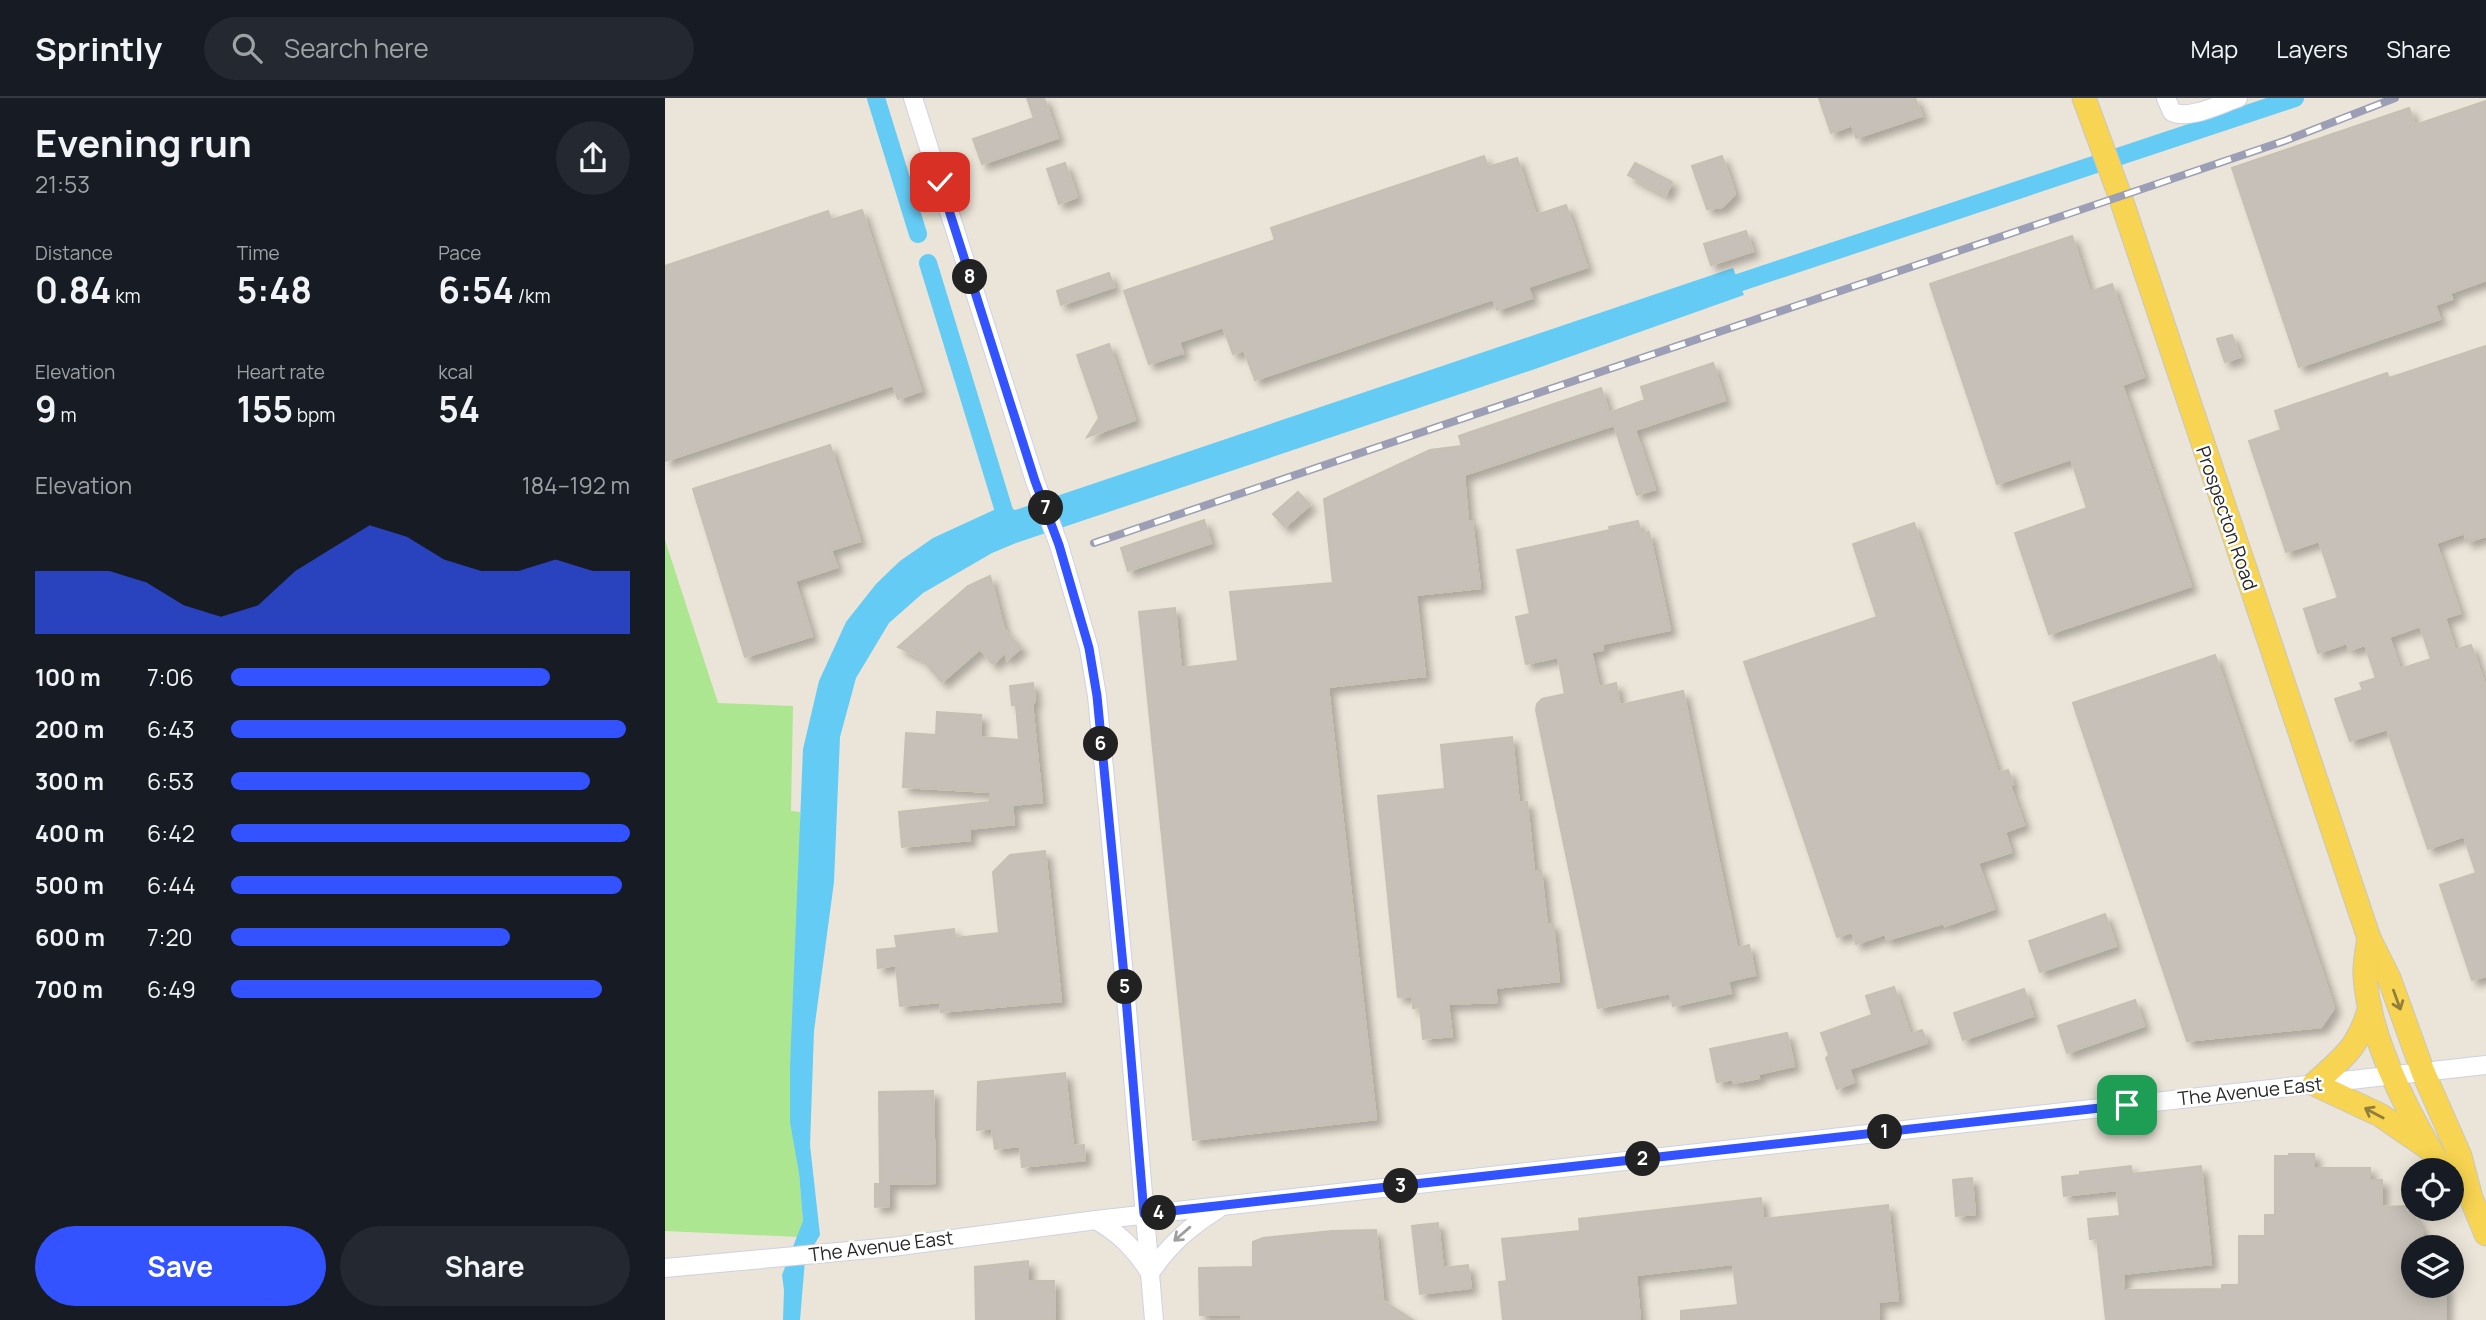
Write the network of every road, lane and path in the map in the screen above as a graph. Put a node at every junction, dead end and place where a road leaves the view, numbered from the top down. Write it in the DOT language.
graph roads {
  1 [pos="913,98"];
  2 [pos="2084,98"];
  3 [pos="2166,98"];
  4 [pos="2238,98"];
  5 [pos="2369,938"];
  6 [pos="2370,1007"];
  7 [pos="2486,1065"];
  8 [pos="2423,1072"];
  9 [pos="2391,1075"];
  10 [pos="2314,1084"];
  11 [pos="2430,1150"];
  12 [pos="2435,1158"];
  13 [pos="2464,1192"];
  14 [pos="2471,1198"];
  15 [pos="1223,1205"];
  16 [pos="1144,1214"];
  17 [pos="1096,1220"];
  18 [pos="2486,1234"];
  19 [pos="665,1268"];
  20 [pos="1150,1273"];
  21 [pos="1154,1320"];
  1 -- 16 [label="street"];
  2 -- 5 [label="main road, Prospecton Road"];
  3 -- 4 [label="street"];
  5 -- 6 [label="main road"];
  5 -- 8 [label="main road, Prospecton Road, one-way"];
  6 -- 9 [label="main road"];
  6 -- 10 [label="main road"];
  7 -- 8 [label="street, The Avenue East"];
  8 -- 9 [label="street, The Avenue East"];
  8 -- 14 [label="main road, Prospecton Road"];
  9 -- 10 [label="street, The Avenue East"];
  9 -- 11 [label="main road"];
  11 -- 10 [label="main road, one-way"];
  10 -- 15 [label="street, The Avenue East"];
  11 -- 12 [label="main road"];
  13 -- 14 [label="main road"];
  14 -- 18 [label="main road"];
  15 -- 16 [label="street, The Avenue East"];
  15 -- 20 [label="street, one-way"];
  16 -- 17 [label="street, The Avenue East"];
  16 -- 20 [label="street"];
  17 -- 19 [label="street, The Avenue East"];
  17 -- 20 [label="street"];
  20 -- 21 [label="street"];
}
